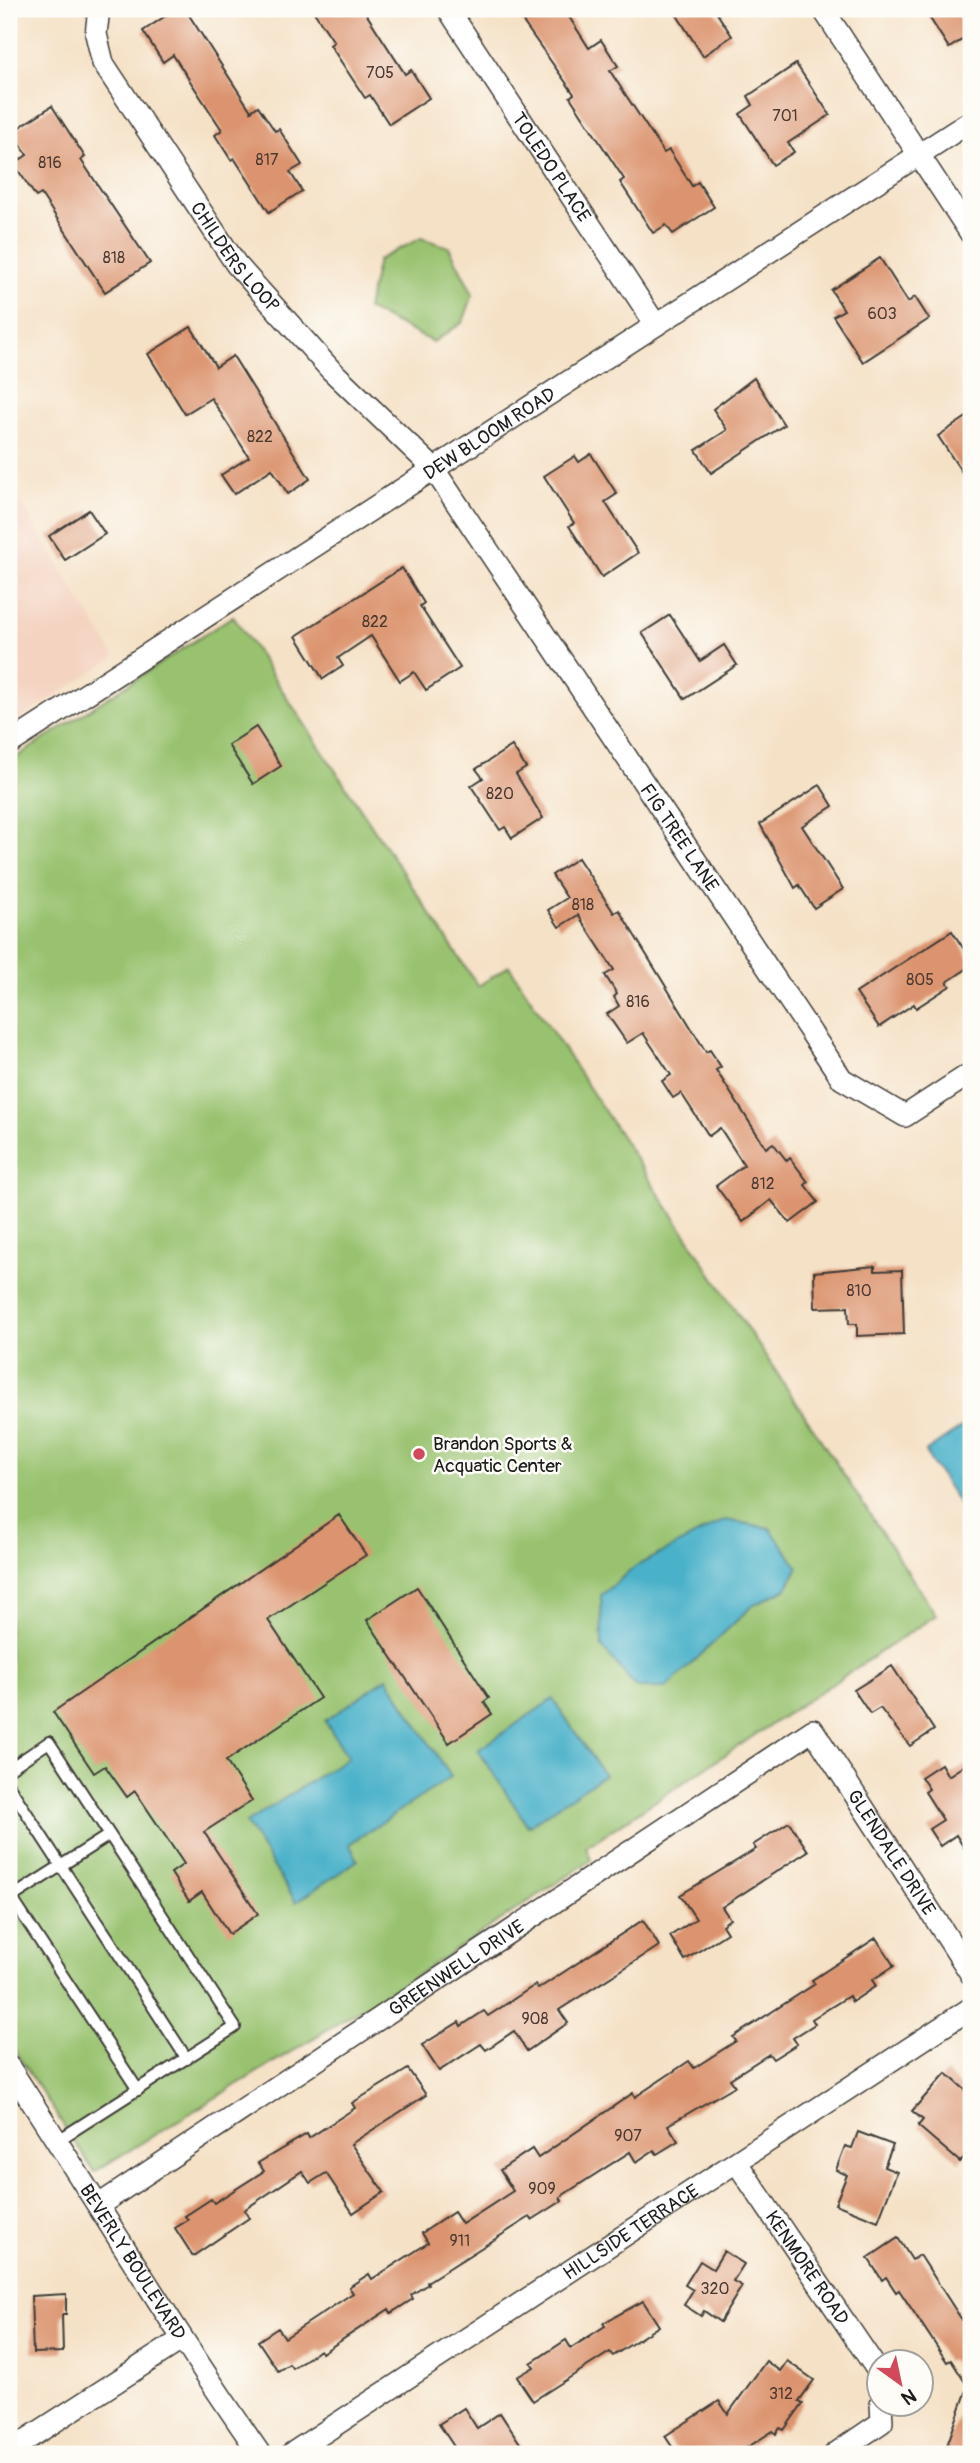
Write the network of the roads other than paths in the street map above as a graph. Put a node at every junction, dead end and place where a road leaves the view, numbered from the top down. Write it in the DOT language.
graph roads {
  1 [pos="99,9"];
  2 [pos="448,9"];
  3 [pos="823,9"];
  4 [pos="971,121"];
  5 [pos="919,155"];
  6 [pos="971,234"];
  7 [pos="656,325"];
  8 [pos="433,468"];
  9 [pos="9,744"];
  10 [pos="971,1073"];
  11 [pos="813,1730"];
  12 [pos="9,1769"];
  13 [pos="9,1786"];
  14 [pos="109,1835"];
  15 [pos="60,1866"];
  16 [pos="9,1897"];
  17 [pos="971,1974"];
  18 [pos="971,2008"];
  19 [pos="187,2059"];
  20 [pos="9,2067"];
  21 [pos="138,2090"];
  22 [pos="15,2092"];
  23 [pos="58,2141"];
  24 [pos="737,2163"];
  25 [pos="99,2206"];
  26 [pos="181,2340"];
  27 [pos="864,2350"];
  28 [pos="882,2418"];
  29 [pos="9,2451"];
  30 [pos="260,2454"];
  31 [pos="291,2454"];
  32 [pos="835,2454"];
  1 -- 8 [label="street, CHILDERS LOOP"];
  2 -- 7 [label="street, TOLEDO PLACE"];
  3 -- 5 [label="street"];
  4 -- 5 [label="street, DEW BLOOM ROAD"];
  5 -- 6 [label="street"];
  5 -- 7 [label="street, DEW BLOOM ROAD"];
  7 -- 8 [label="street, DEW BLOOM ROAD"];
  8 -- 9 [label="street, DEW BLOOM ROAD"];
  8 -- 10 [label="street, FIG TREE LANE"];
  11 -- 17 [label="street, GLENDALE DRIVE"];
  11 -- 25 [label="street, GREENWELL DRIVE"];
  12 -- 14 [label="lane"];
  13 -- 15 [label="lane"];
  14 -- 15 [label="lane"];
  14 -- 19 [label="lane"];
  15 -- 16 [label="lane"];
  15 -- 19 [label="lane"];
  16 -- 21 [label="lane"];
  18 -- 24 [label="street, HILLSIDE TERRACE"];
  19 -- 21 [label="lane"];
  20 -- 22 [label="street, BEVERLY BOULEVARD"];
  21 -- 23 [label="lane"];
  22 -- 23 [label="street, BEVERLY BOULEVARD"];
  23 -- 25 [label="street, BEVERLY BOULEVARD"];
  24 -- 27 [label="street, KENMORE ROAD"];
  24 -- 31 [label="street, HILLSIDE TERRACE"];
  25 -- 26 [label="street, BEVERLY BOULEVARD"];
  26 -- 29 [label="street"];
  26 -- 30 [label="street, BEVERLY BOULEVARD"];
  28 -- 32 [label="street"];
}
